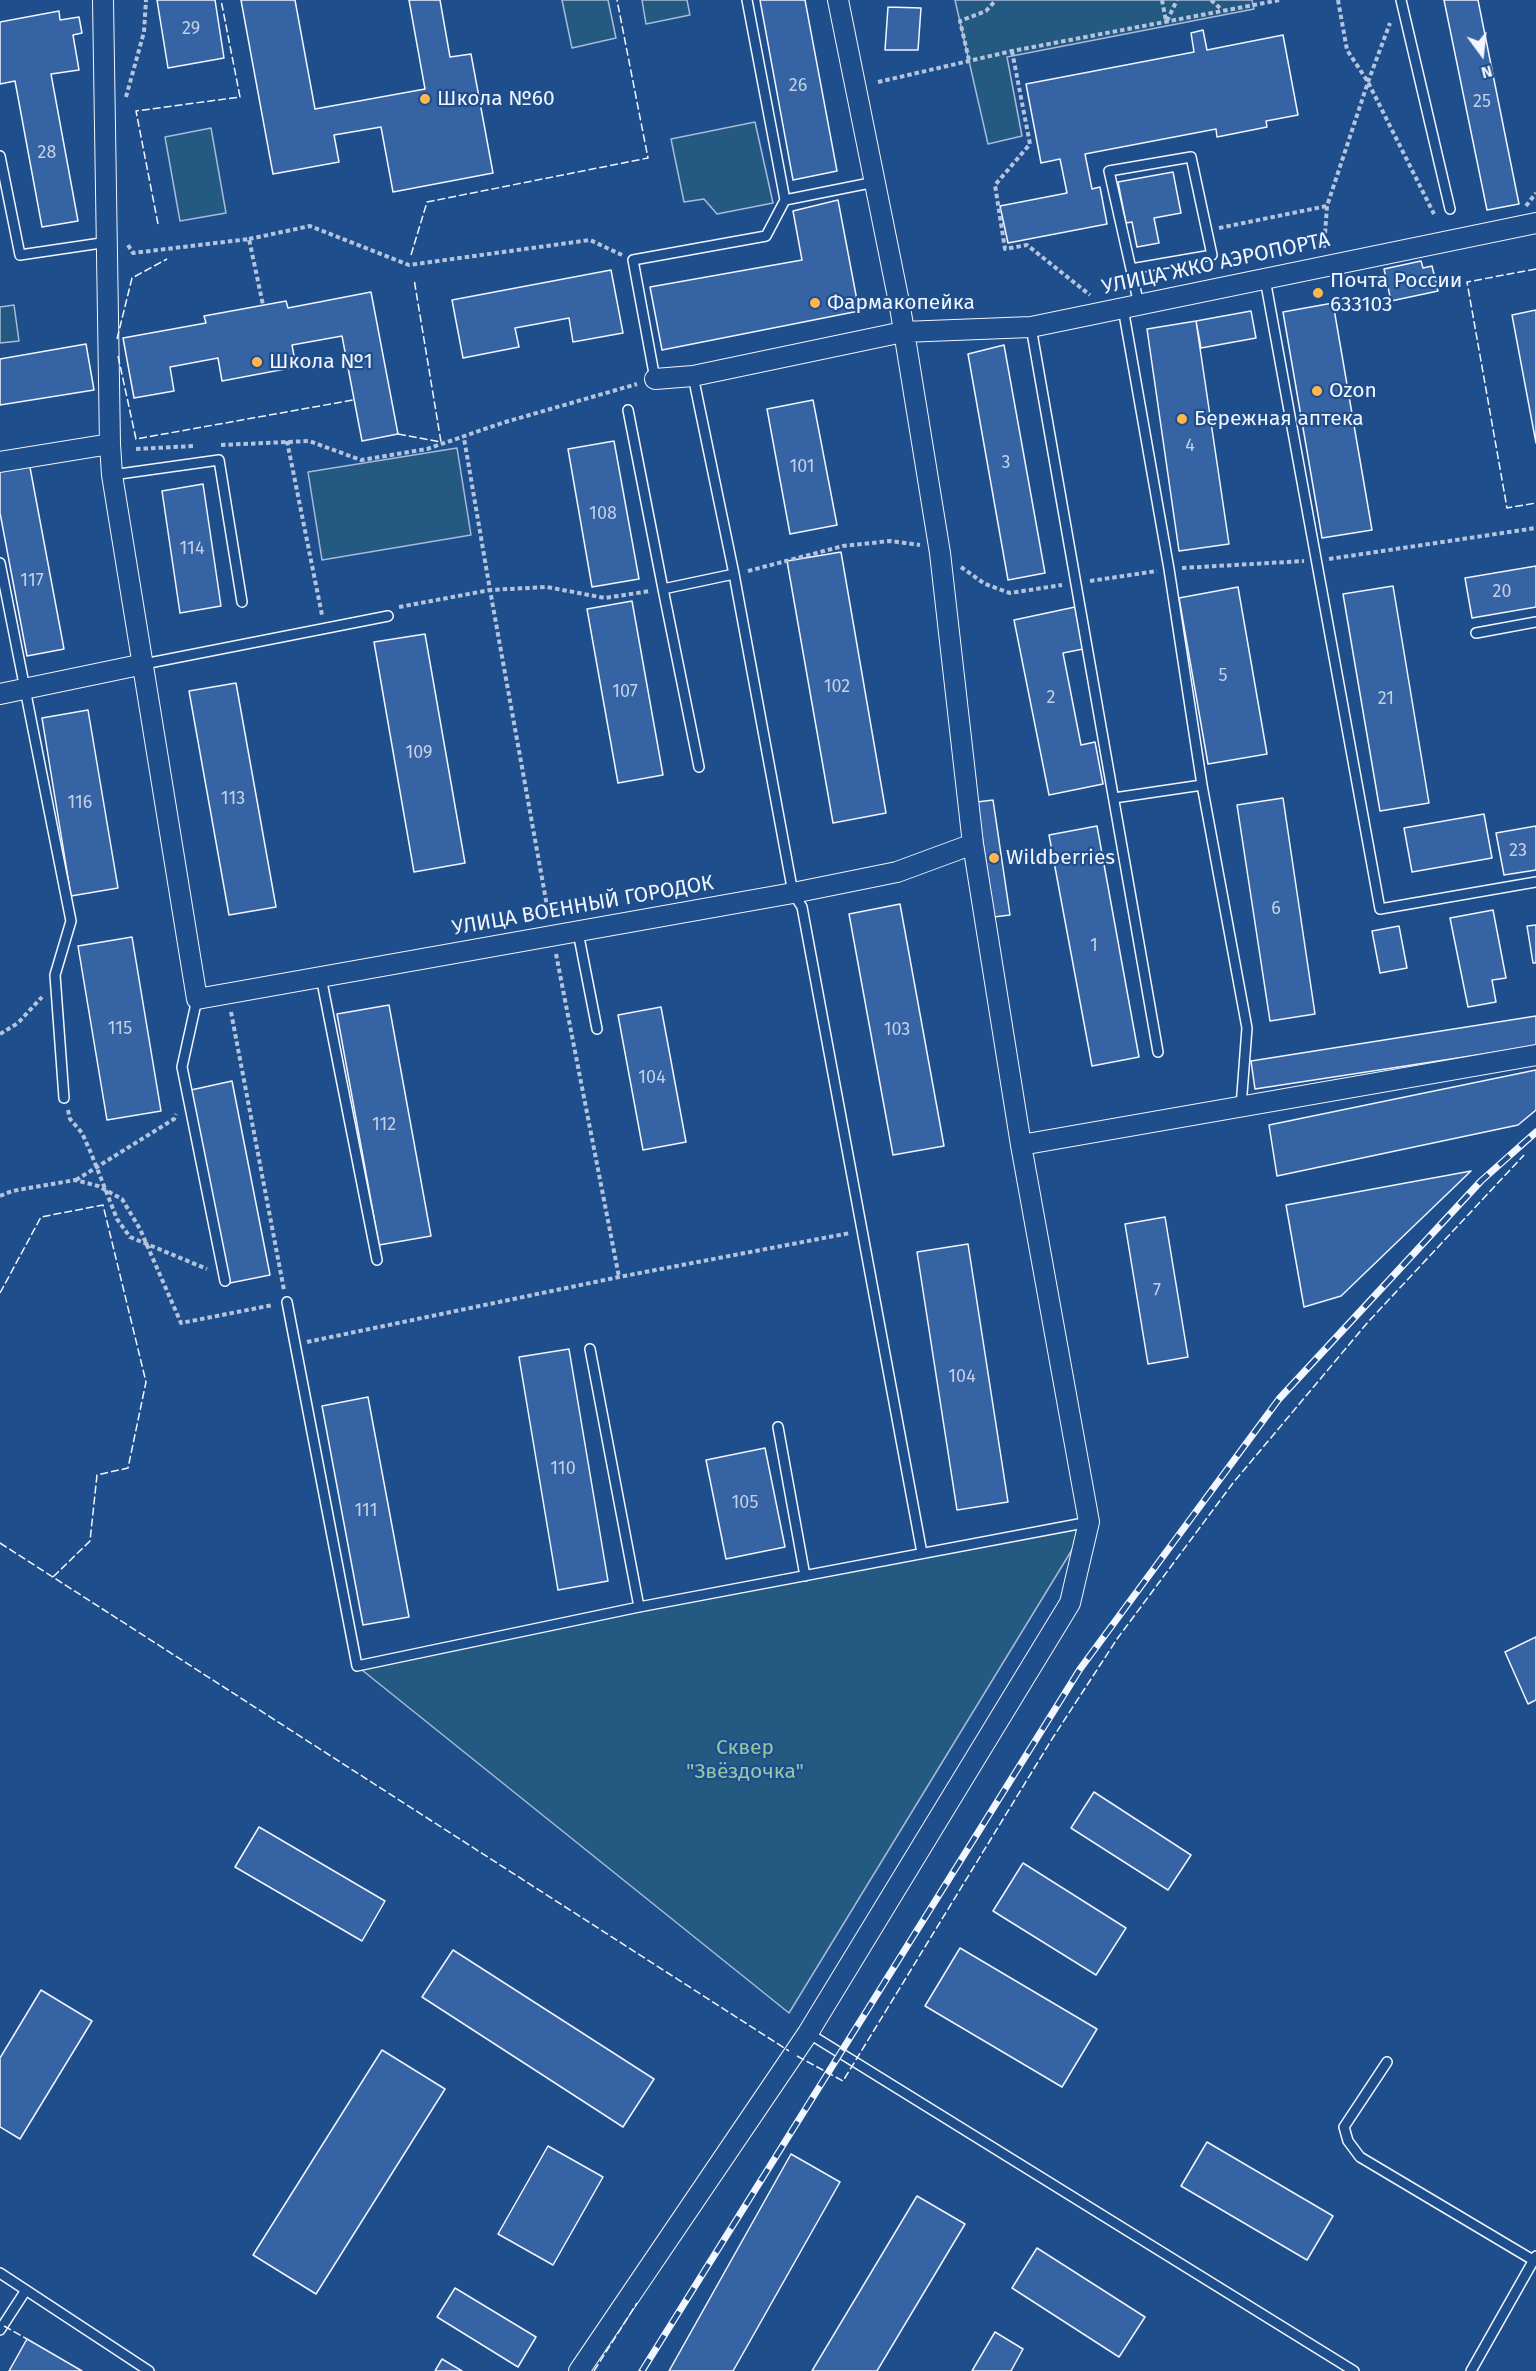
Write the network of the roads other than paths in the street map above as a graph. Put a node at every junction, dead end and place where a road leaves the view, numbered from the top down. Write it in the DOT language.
graph roads {
  1 [pos="103,0"];
  2 [pos="747,0"];
  3 [pos="838,0"];
  4 [pos="1401,0"];
  5 [pos="0,156"];
  6 [pos="875,182"];
  7 [pos="785,200"];
  8 [pos="1450,209"];
  9 [pos="1536,223"];
  10 [pos="108,242"];
  11 [pos="1131,269"];
  12 [pos="1266,279"];
  13 [pos="1131,306"];
  14 [pos="1031,327"];
  15 [pos="903,332"];
  16 [pos="693,376"];
  17 [pos="655,379"];
  18 [pos="628,410"];
  19 [pos="110,444"];
  20 [pos="0,462"];
  21 [pos="112,475"];
  22 [pos="0,563"];
  23 [pos="734,574"];
  24 [pos="663,588"];
  25 [pos="242,602"];
  26 [pos="389,613"];
  27 [pos="1536,622"];
  28 [pos="1476,633"];
  29 [pos="144,664"];
  30 [pos="27,689"];
  31 [pos="0,694"];
  32 [pos="699,767"];
  33 [pos="1202,785"];
  34 [pos="1114,798"];
  35 [pos="973,844"];
  36 [pos="1536,882"];
  37 [pos="793,893"];
  38 [pos="578,932"];
  39 [pos="321,977"];
  40 [pos="198,999"];
  41 [pos="597,1029"];
  42 [pos="1158,1052"];
  43 [pos="1536,1055"];
  44 [pos="64,1098"];
  45 [pos="1241,1107"];
  46 [pos="1021,1145"];
  47 [pos="377,1260"];
  48 [pos="225,1281"];
  49 [pos="287,1302"];
  50 [pos="590,1349"];
  51 [pos="778,1427"];
  52 [pos="1089,1522"];
  53 [pos="922,1553"];
  54 [pos="805,1576"];
  55 [pos="639,1607"];
  56 [pos="808,2033"];
  57 [pos="1387,2062"];
  58 [pos="1534,2258"];
  59 [pos="0,2273"];
  60 [pos="26,2290"];
  61 [pos="0,2330"];
  62 [pos="149,2371"];
  63 [pos="579,2371"];
  64 [pos="1354,2371"];
  65 [pos="1472,2371"];
  1 -- 10 [label="street"];
  2 -- 7 [label="lane"];
  3 -- 6 [label="street"];
  4 -- 8 [label="lane"];
  5 -- 10 [label="lane"];
  6 -- 7 [label="lane"];
  6 -- 15 [label="street"];
  7 -- 17 [label="lane"];
  9 -- 12 [label="street, УЛИЦА ЖКО АЭРОПОРТА"];
  10 -- 19 [label="street"];
  11 -- 11 [label="lane"];
  11 -- 13 [label="lane"];
  12 -- 13 [label="street, УЛИЦА ЖКО АЭРОПОРТА"];
  12 -- 36 [label="lane"];
  13 -- 14 [label="street, УЛИЦА ЖКО АЭРОПОРТА"];
  13 -- 33 [label="lane"];
  14 -- 15 [label="street, УЛИЦА ЖКО АЭРОПОРТА"];
  14 -- 34 [label="lane"];
  15 -- 16 [label="street, УЛИЦА ЖКО АЭРОПОРТА"];
  15 -- 35 [label="street"];
  16 -- 17 [label="street, УЛИЦА ЖКО АЭРОПОРТА"];
  16 -- 23 [label="lane"];
  18 -- 24 [label="lane"];
  19 -- 20 [label="street"];
  19 -- 21 [label="street"];
  21 -- 25 [label="lane"];
  21 -- 29 [label="street"];
  22 -- 30 [label="lane"];
  23 -- 24 [label="lane"];
  23 -- 37 [label="lane"];
  24 -- 32 [label="lane"];
  26 -- 29 [label="lane"];
  27 -- 28 [label="lane"];
  29 -- 30 [label="street"];
  29 -- 40 [label="street"];
  30 -- 31 [label="street"];
  30 -- 44 [label="lane"];
  33 -- 34 [label="lane"];
  33 -- 45 [label="lane"];
  34 -- 42 [label="lane"];
  35 -- 37 [label="street, УЛИЦА ВОЕННЫЙ ГОРОДОК"];
  35 -- 46 [label="street"];
  37 -- 38 [label="street, УЛИЦА ВОЕННЫЙ ГОРОДОК"];
  37 -- 53 [label="lane"];
  38 -- 39 [label="street, УЛИЦА ВОЕННЫЙ ГОРОДОК"];
  38 -- 41 [label="lane"];
  39 -- 40 [label="street, УЛИЦА ВОЕННЫЙ ГОРОДОК"];
  39 -- 47 [label="lane"];
  40 -- 48 [label="lane"];
  43 -- 45 [label="street"];
  45 -- 46 [label="street"];
  46 -- 52 [label="street"];
  49 -- 55 [label="lane"];
  50 -- 55 [label="lane"];
  51 -- 54 [label="lane"];
  52 -- 53 [label="lane"];
  52 -- 56 [label="street"];
  53 -- 54 [label="lane"];
  54 -- 55 [label="lane"];
  56 -- 63 [label="street"];
  56 -- 64 [label="lane"];
  57 -- 58 [label="lane"];
  58 -- 65 [label="lane"];
  59 -- 60 [label="lane"];
  60 -- 61 [label="lane"];
  60 -- 62 [label="lane"];
}
